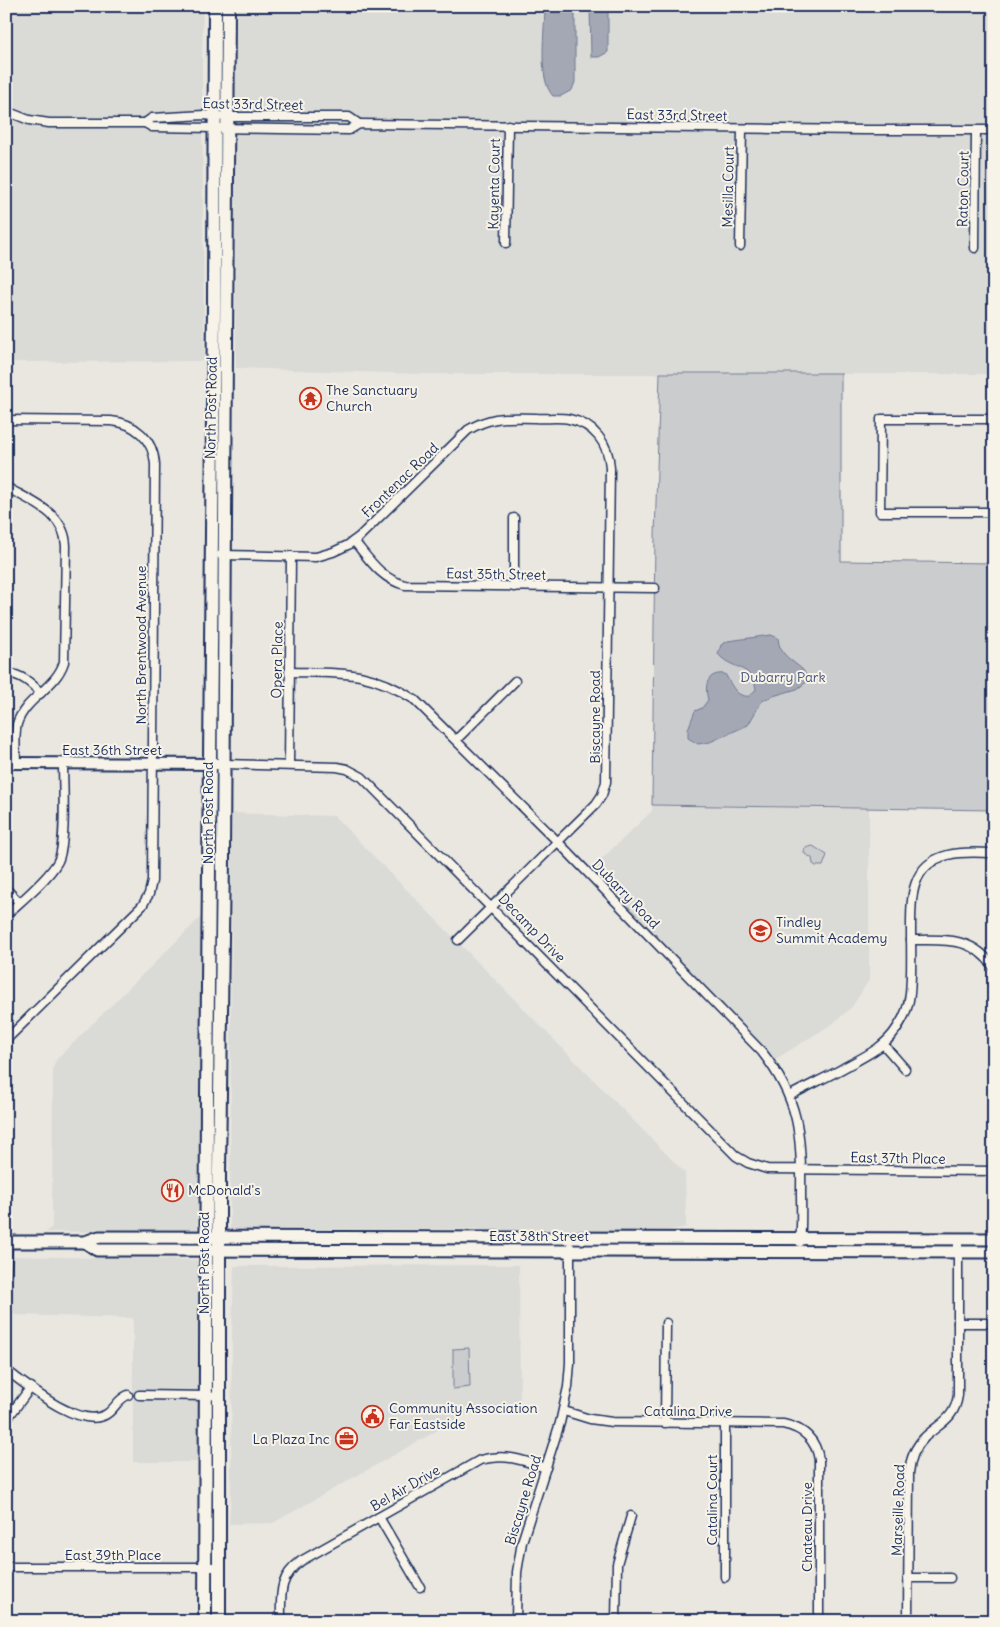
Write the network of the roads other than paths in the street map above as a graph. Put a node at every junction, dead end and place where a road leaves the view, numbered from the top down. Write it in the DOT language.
graph roads {
  1 [pos="215,6"];
  2 [pos="228,6"];
  3 [pos="6,110"];
  4 [pos="214,122"];
  5 [pos="145,123"];
  6 [pos="228,123"];
  7 [pos="359,124"];
  8 [pos="508,125"];
  9 [pos="742,129"];
  10 [pos="976,130"];
  11 [pos="994,130"];
  12 [pos="506,243"];
  13 [pos="740,246"];
  14 [pos="975,248"];
  15 [pos="994,419"];
  16 [pos="6,420"];
  17 [pos="598,435"];
  18 [pos="6,487"];
  19 [pos="994,512"];
  20 [pos="514,518"];
  21 [pos="354,541"];
  22 [pos="212,555"];
  23 [pos="225,555"];
  24 [pos="291,556"];
  25 [pos="514,587"];
  26 [pos="608,588"];
  27 [pos="655,588"];
  28 [pos="289,672"];
  29 [pos="6,673"];
  30 [pos="515,681"];
  31 [pos="41,693"];
  32 [pos="456,740"];
  33 [pos="11,763"];
  34 [pos="63,764"];
  35 [pos="152,764"];
  36 [pos="217,764"];
  37 [pos="289,765"];
  38 [pos="558,842"];
  39 [pos="994,853"];
  40 [pos="6,889"];
  41 [pos="19,902"];
  42 [pos="492,907"];
  43 [pos="6,915"];
  44 [pos="458,940"];
  45 [pos="911,940"];
  46 [pos="994,968"];
  47 [pos="6,1040"];
  48 [pos="883,1044"];
  49 [pos="905,1069"];
  50 [pos="789,1096"];
  51 [pos="802,1169"];
  52 [pos="994,1171"];
  53 [pos="213,1237"];
  54 [pos="570,1238"];
  55 [pos="958,1238"];
  56 [pos="800,1239"];
  57 [pos="994,1239"];
  58 [pos="7,1242"];
  59 [pos="85,1242"];
  60 [pos="206,1250"];
  61 [pos="219,1250"];
  62 [pos="570,1251"];
  63 [pos="798,1251"];
  64 [pos="958,1252"];
  65 [pos="994,1252"];
  66 [pos="6,1274"];
  67 [pos="666,1323"];
  68 [pos="958,1323"];
  69 [pos="994,1323"];
  70 [pos="6,1370"];
  71 [pos="31,1387"];
  72 [pos="128,1395"];
  73 [pos="139,1395"];
  74 [pos="205,1396"];
  75 [pos="219,1396"];
  76 [pos="564,1410"];
  77 [pos="8,1415"];
  78 [pos="666,1423"];
  79 [pos="725,1423"];
  80 [pos="809,1437"];
  81 [pos="546,1468"];
  82 [pos="631,1516"];
  83 [pos="379,1517"];
  84 [pos="6,1567"];
  85 [pos="205,1567"];
  86 [pos="219,1567"];
  87 [pos="725,1577"];
  88 [pos="908,1578"];
  89 [pos="950,1578"];
  90 [pos="420,1587"];
  91 [pos="205,1621"];
  92 [pos="219,1621"];
  93 [pos="281,1621"];
  94 [pos="516,1621"];
  95 [pos="616,1621"];
  96 [pos="819,1621"];
  97 [pos="908,1621"];
  1 -- 4 [label="main road, North Post Road"];
  2 -- 6 [label="main road, North Post Road"];
  3 -- 5 [label="street, East 33rd Street"];
  4 -- 5 [label="street, East 33rd Street"];
  4 -- 5 [label="street, East 33rd Street"];
  4 -- 6 [label="street, East 33rd Street"];
  4 -- 6 [label="street, East 33rd Street"];
  4 -- 22 [label="main road, North Post Road"];
  6 -- 7 [label="street, East 33rd Street"];
  6 -- 7 [label="street, East 33rd Street"];
  6 -- 23 [label="main road, North Post Road"];
  7 -- 8 [label="street, East 33rd Street"];
  8 -- 9 [label="street, East 33rd Street"];
  8 -- 12 [label="street, Kayenta Court"];
  9 -- 10 [label="street, East 33rd Street"];
  9 -- 13 [label="street, Mesilla Court"];
  10 -- 11 [label="street, East 33rd Street"];
  10 -- 14 [label="street, Raton Court"];
  15 -- 19 [label="street"];
  16 -- 35 [label="street, North Brentwood Avenue"];
  17 -- 21 [label="street, Frontenac Road"];
  17 -- 26 [label="street, Biscayne Road"];
  18 -- 31 [label="street"];
  20 -- 25 [label="street"];
  21 -- 24 [label="street, Frontenac Road"];
  21 -- 25 [label="street, East 35th Street"];
  22 -- 23 [label="street, Frontenac Road"];
  22 -- 36 [label="main road, North Post Road"];
  23 -- 24 [label="street, Frontenac Road"];
  23 -- 36 [label="main road, North Post Road"];
  24 -- 28 [label="street, Opera Place"];
  25 -- 26 [label="street, East 35th Street"];
  26 -- 27 [label="street, East 35th Street"];
  26 -- 38 [label="street, Biscayne Road"];
  28 -- 32 [label="street, Dubarry Road"];
  28 -- 37 [label="street, Opera Place"];
  29 -- 31 [label="street"];
  30 -- 32 [label="street"];
  31 -- 33 [label="street"];
  32 -- 38 [label="street, Dubarry Road"];
  33 -- 34 [label="street, East 36th Street"];
  34 -- 35 [label="street, East 36th Street"];
  34 -- 41 [label="street"];
  35 -- 36 [label="street, East 36th Street"];
  35 -- 47 [label="street, North Brentwood Avenue"];
  36 -- 37 [label="street, Decamp Drive"];
  36 -- 53 [label="main road, North Post Road"];
  37 -- 42 [label="street, Decamp Drive"];
  38 -- 42 [label="street, Biscayne Road"];
  38 -- 50 [label="street, Dubarry Road"];
  39 -- 45 [label="street"];
  40 -- 41 [label="street"];
  41 -- 43 [label="street"];
  42 -- 44 [label="street, Biscayne Road"];
  42 -- 51 [label="street, Decamp Drive"];
  45 -- 46 [label="street"];
  45 -- 48 [label="street"];
  48 -- 49 [label="street"];
  48 -- 50 [label="street"];
  50 -- 51 [label="street, Dubarry Road"];
  51 -- 52 [label="street, East 37th Place"];
  51 -- 56 [label="street, Dubarry Road"];
  53 -- 54 [label="main road, East 38th Street"];
  53 -- 59 [label="main road, East 38th Street"];
  53 -- 60 [label="main road, North Post Road"];
  53 -- 61 [label="main road, North Post Road"];
  54 -- 56 [label="main road, East 38th Street"];
  54 -- 62 [label="street, Biscayne Road"];
  55 -- 56 [label="main road, East 38th Street"];
  55 -- 57 [label="main road, East 38th Street"];
  55 -- 64 [label="street, Marseille Road"];
  56 -- 63 [label="street, Dubarry Road"];
  58 -- 59 [label="main road, East 38th Street"];
  58 -- 66 [label="street"];
  59 -- 60 [label="main road, East 38th Street"];
  60 -- 61 [label="main road, East 38th Street"];
  60 -- 74 [label="main road, North Post Road"];
  61 -- 62 [label="main road, East 38th Street"];
  61 -- 75 [label="main road, North Post Road"];
  62 -- 63 [label="main road, East 38th Street"];
  62 -- 76 [label="street, Biscayne Road"];
  63 -- 64 [label="main road, East 38th Street"];
  64 -- 65 [label="main road, East 38th Street"];
  64 -- 68 [label="street, Marseille Road"];
  67 -- 78 [label="street"];
  68 -- 69 [label="street"];
  68 -- 88 [label="street, Marseille Road"];
  70 -- 71 [label="street"];
  71 -- 72 [label="street"];
  71 -- 77 [label="street"];
  73 -- 74 [label="street"];
  74 -- 75 [label="street"];
  74 -- 85 [label="main road, North Post Road"];
  75 -- 86 [label="main road, North Post Road"];
  76 -- 78 [label="street, Catalina Drive"];
  76 -- 81 [label="street, Biscayne Road"];
  78 -- 79 [label="street, Catalina Drive"];
  79 -- 80 [label="street, Catalina Drive"];
  79 -- 87 [label="street, Catalina Court"];
  80 -- 96 [label="street, Chateau Drive"];
  81 -- 83 [label="street, Bel Air Drive"];
  81 -- 94 [label="street, Biscayne Road"];
  82 -- 95 [label="street"];
  83 -- 90 [label="street"];
  83 -- 93 [label="street, Bel Air Drive"];
  84 -- 85 [label="street, East 39th Place"];
  85 -- 86 [label="street, East 39th Place"];
  85 -- 91 [label="main road, North Post Road"];
  86 -- 92 [label="main road, North Post Road"];
  88 -- 89 [label="street"];
  88 -- 97 [label="street, Marseille Road"];
}
